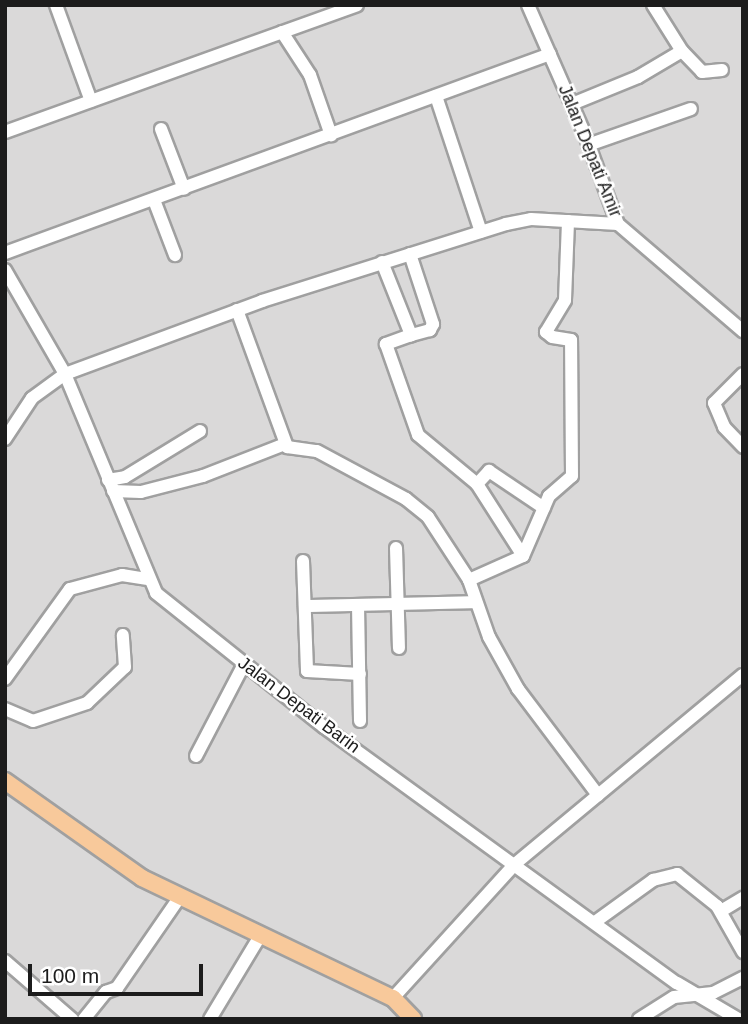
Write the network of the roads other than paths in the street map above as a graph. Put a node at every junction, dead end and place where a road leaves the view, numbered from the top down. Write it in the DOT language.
graph roads {
  1 [pos="56,5"];
  2 [pos="357,5"];
  3 [pos="528,5"];
  4 [pos="653,5"];
  5 [pos="282,32"];
  6 [pos="682,51"];
  7 [pos="550,54"];
  8 [pos="722,70"];
  9 [pos="436,96"];
  10 [pos="91,101"];
  11 [pos="572,104"];
  12 [pos="691,109"];
  13 [pos="161,129"];
  14 [pos="5,132"];
  15 [pos="331,135"];
  16 [pos="589,145"];
  17 [pos="184,189"];
  18 [pos="154,200"];
  19 [pos="568,221"];
  20 [pos="618,224"];
  21 [pos="481,232"];
  22 [pos="5,253"];
  23 [pos="410,254"];
  24 [pos="175,255"];
  25 [pos="382,262"];
  26 [pos="5,271"];
  27 [pos="237,310"];
  28 [pos="743,331"];
  29 [pos="411,335"];
  30 [pos="65,374"];
  31 [pos="743,374"];
  32 [pos="200,431"];
  33 [pos="5,439"];
  34 [pos="285,444"];
  35 [pos="743,447"];
  36 [pos="477,484"];
  37 [pos="114,487"];
  38 [pos="544,508"];
  39 [pos="396,548"];
  40 [pos="523,556"];
  41 [pos="303,561"];
  42 [pos="148,579"];
  43 [pos="469,580"];
  44 [pos="475,602"];
  45 [pos="399,604"];
  46 [pos="358,605"];
  47 [pos="306,606"];
  48 [pos="123,635"];
  49 [pos="399,648"];
  50 [pos="244,664"];
  51 [pos="360,674"];
  52 [pos="743,675"];
  53 [pos="5,679"];
  54 [pos="5,709"];
  55 [pos="360,720"];
  56 [pos="196,755"];
  57 [pos="5,781"];
  58 [pos="597,795"];
  59 [pos="515,864"];
  60 [pos="179,898"];
  61 [pos="743,898"];
  62 [pos="721,911"];
  63 [pos="595,922"];
  64 [pos="260,936"];
  65 [pos="743,952"];
  66 [pos="5,961"];
  67 [pos="743,978"];
  68 [pos="699,993"];
  69 [pos="393,998"];
  70 [pos="72,1019"];
  71 [pos="84,1019"];
  72 [pos="210,1019"];
  73 [pos="413,1019"];
  74 [pos="639,1019"];
  75 [pos="738,1019"];
  1 -- 10 [label="street"];
  2 -- 5 [label="street"];
  3 -- 7 [label="street, Jalan Depati Amir"];
  4 -- 6 [label="street"];
  5 -- 10 [label="street"];
  5 -- 15 [label="street"];
  6 -- 8 [label="street"];
  6 -- 11 [label="street"];
  7 -- 9 [label="street"];
  7 -- 11 [label="street, Jalan Depati Amir"];
  9 -- 15 [label="street"];
  9 -- 21 [label="street"];
  10 -- 14 [label="street"];
  11 -- 16 [label="street, Jalan Depati Amir"];
  12 -- 16 [label="street"];
  13 -- 17 [label="street"];
  15 -- 17 [label="street"];
  16 -- 20 [label="street, Jalan Depati Amir"];
  17 -- 18 [label="street"];
  18 -- 22 [label="street"];
  18 -- 24 [label="street"];
  19 -- 20 [label="street"];
  19 -- 21 [label="street"];
  19 -- 38 [label="street"];
  20 -- 28 [label="street, Jalan Depati Amir"];
  21 -- 23 [label="street"];
  23 -- 25 [label="street"];
  23 -- 29 [label="street"];
  25 -- 27 [label="street"];
  25 -- 29 [label="street"];
  26 -- 30 [label="street, Jalan Depati Barin"];
  27 -- 30 [label="street"];
  27 -- 34 [label="street"];
  29 -- 36 [label="street"];
  30 -- 33 [label="street"];
  30 -- 37 [label="street, Jalan Depati Barin"];
  31 -- 35 [label="street"];
  32 -- 37 [label="street"];
  34 -- 37 [label="street"];
  34 -- 43 [label="street"];
  36 -- 38 [label="street"];
  36 -- 40 [label="street"];
  37 -- 42 [label="street, Jalan Depati Barin"];
  38 -- 40 [label="street"];
  39 -- 45 [label="street"];
  40 -- 43 [label="street"];
  41 -- 47 [label="street"];
  42 -- 50 [label="street, Jalan Depati Barin"];
  42 -- 53 [label="street"];
  43 -- 44 [label="street"];
  44 -- 45 [label="street"];
  44 -- 58 [label="street"];
  45 -- 46 [label="street"];
  45 -- 49 [label="street"];
  46 -- 47 [label="street"];
  46 -- 51 [label="street"];
  47 -- 51 [label="street"];
  48 -- 54 [label="street"];
  50 -- 56 [label="street"];
  50 -- 59 [label="street, Jalan Depati Barin"];
  51 -- 55 [label="street"];
  52 -- 58 [label="street"];
  57 -- 60 [label="main road"];
  58 -- 59 [label="street"];
  59 -- 63 [label="street, Jalan Depati Barin"];
  59 -- 69 [label="street"];
  60 -- 64 [label="main road"];
  60 -- 71 [label="street"];
  61 -- 62 [label="street"];
  62 -- 63 [label="street"];
  62 -- 65 [label="street"];
  63 -- 68 [label="street, Jalan Depati Barin"];
  64 -- 69 [label="main road"];
  64 -- 72 [label="street"];
  66 -- 70 [label="street"];
  67 -- 68 [label="street"];
  68 -- 74 [label="street"];
  68 -- 75 [label="street, Jalan Depati Barin"];
  69 -- 73 [label="main road"];
}
